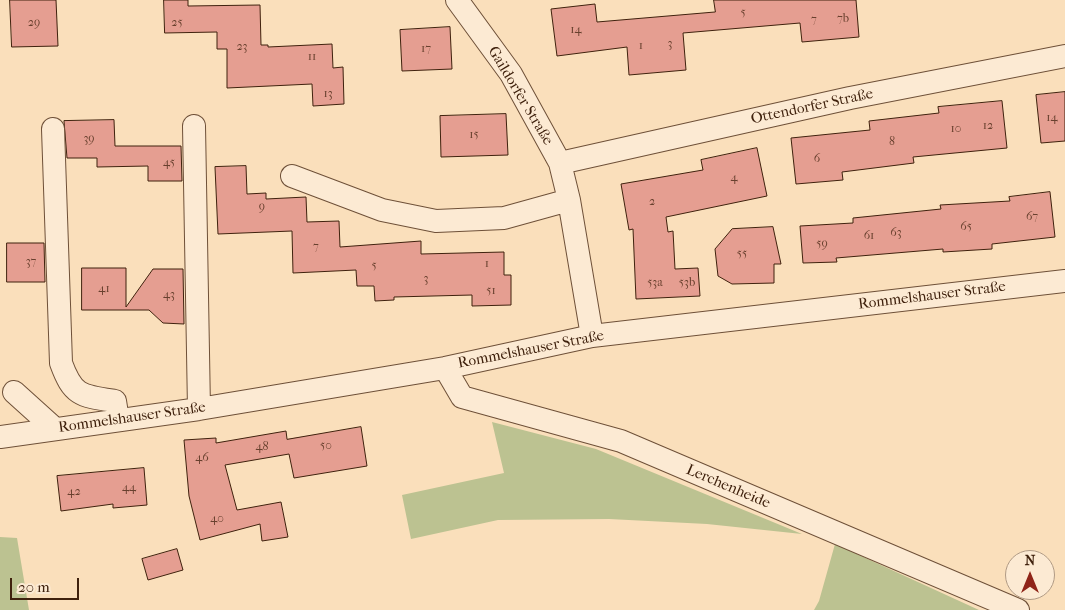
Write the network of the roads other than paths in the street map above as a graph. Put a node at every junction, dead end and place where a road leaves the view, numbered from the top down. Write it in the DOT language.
graph roads {
  1 [pos="457,0"];
  2 [pos="1065,56"];
  3 [pos="194,126"];
  4 [pos="53,129"];
  5 [pos="560,163"];
  6 [pos="292,176"];
  7 [pos="569,200"];
  8 [pos="1065,281"];
  9 [pos="592,336"];
  10 [pos="445,368"];
  11 [pos="14,392"];
  12 [pos="199,409"];
  13 [pos="118,420"];
  14 [pos="55,429"];
  15 [pos="0,437"];
  16 [pos="1018,610"];
  1 -- 5 [label="street, Gaildorfer Straße"];
  2 -- 5 [label="street, Ottendorfer Straße"];
  3 -- 12 [label="street"];
  4 -- 13 [label="street"];
  5 -- 7 [label="street, Gaildorfer Straße"];
  6 -- 7 [label="street"];
  7 -- 9 [label="street, Gaildorfer Straße"];
  8 -- 9 [label="street, Rommelshauser Straße"];
  9 -- 10 [label="street, Rommelshauser Straße"];
  10 -- 12 [label="street, Rommelshauser Straße"];
  10 -- 16 [label="street, Lerchenheide"];
  11 -- 14 [label="street"];
  12 -- 13 [label="street, Rommelshauser Straße"];
  13 -- 14 [label="street, Rommelshauser Straße"];
  14 -- 15 [label="street, Rommelshauser Straße"];
}
